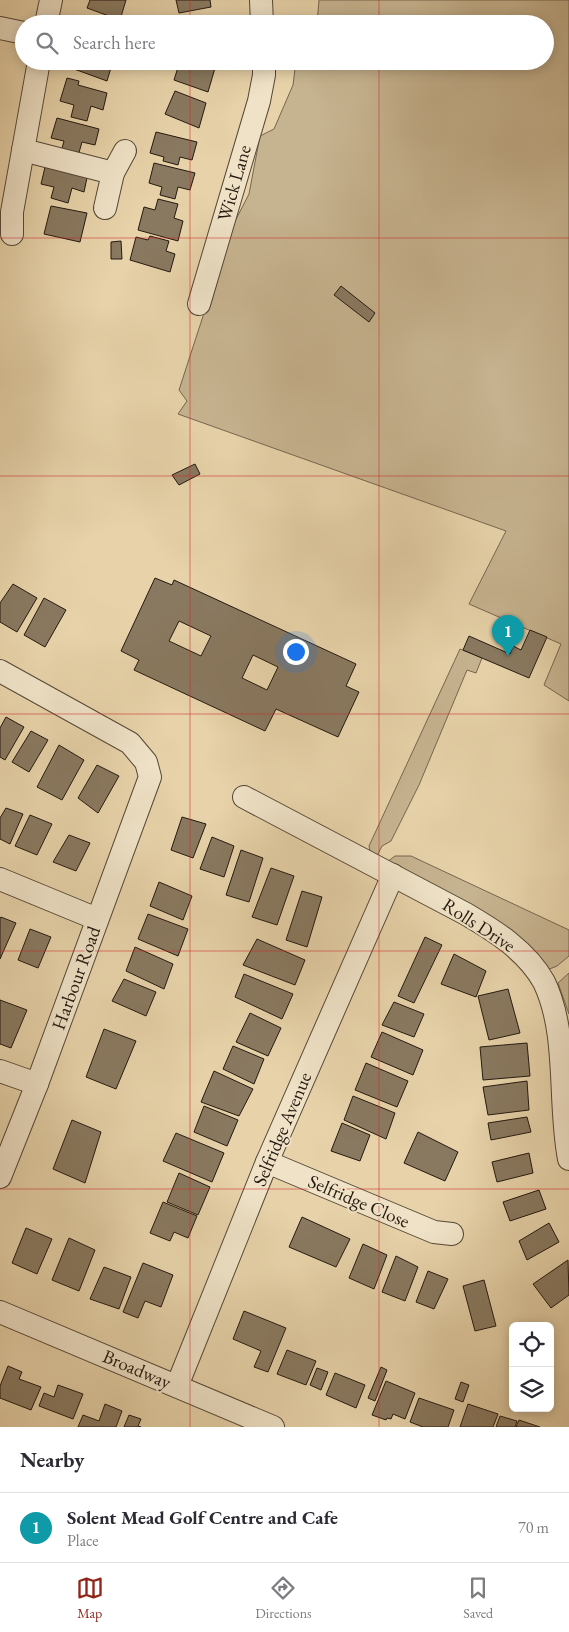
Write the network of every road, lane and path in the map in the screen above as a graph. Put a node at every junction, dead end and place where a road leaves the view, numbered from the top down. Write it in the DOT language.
graph roads {
  1 [pos="51,0"];
  2 [pos="261,0"];
  3 [pos="48,15"];
  4 [pos="262,15"];
  5 [pos="0,28"];
  6 [pos="15,31"];
  7 [pos="37,70"];
  8 [pos="264,70"];
  9 [pos="23,150"];
  10 [pos="125,151"];
  11 [pos="114,173"];
  12 [pos="106,208"];
  13 [pos="12,234"];
  14 [pos="199,304"];
  15 [pos="0,671"];
  16 [pos="244,797"];
  17 [pos="393,875"];
  18 [pos="0,880"];
  19 [pos="96,919"];
  20 [pos="0,1071"];
  21 [pos="37,1084"];
  22 [pos="569,1159"];
  23 [pos="267,1162"];
  24 [pos="0,1177"];
  25 [pos="452,1234"];
  26 [pos="0,1312"];
  27 [pos="177,1386"];
  28 [pos="273,1427"];
  1 -- 3 [label="street"];
  2 -- 4 [label="street"];
  5 -- 6 [label="street"];
  7 -- 9 [label="street"];
  8 -- 14 [label="street, Wick Lane"];
  9 -- 11 [label="street"];
  9 -- 13 [label="street"];
  10 -- 11 [label="street"];
  11 -- 12 [label="street"];
  15 -- 19 [label="street, Harbour Road"];
  16 -- 17 [label="street, Rolls Drive"];
  17 -- 22 [label="street, Rolls Drive"];
  17 -- 23 [label="street, Selfridge Avenue"];
  18 -- 19 [label="street"];
  19 -- 21 [label="street, Harbour Road"];
  20 -- 21 [label="street"];
  21 -- 24 [label="street, Harbour Road"];
  23 -- 25 [label="street, Selfridge Close"];
  23 -- 27 [label="street, Selfridge Avenue"];
  26 -- 27 [label="street, Broadway"];
  27 -- 28 [label="street, Broadway"];
}
